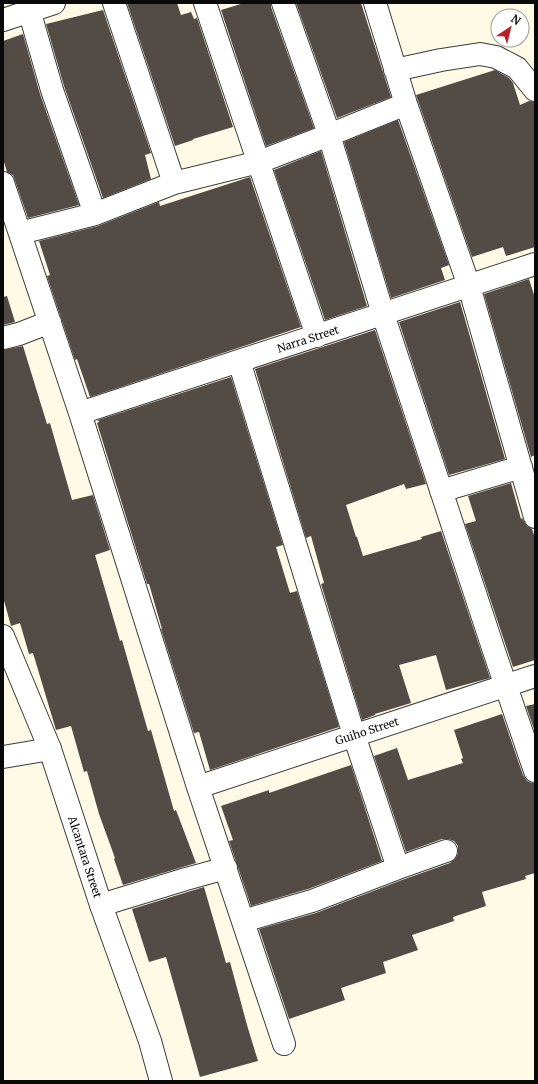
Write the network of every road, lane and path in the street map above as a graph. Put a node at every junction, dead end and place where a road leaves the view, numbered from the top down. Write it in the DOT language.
graph roads {
  1 [pos="54,3"];
  2 [pos="114,3"];
  3 [pos="205,3"];
  4 [pos="283,3"];
  5 [pos="375,3"];
  6 [pos="28,8"];
  7 [pos="3,20"];
  8 [pos="395,70"];
  9 [pos="535,90"];
  10 [pos="406,104"];
  11 [pos="329,135"];
  12 [pos="259,162"];
  13 [pos="3,183"];
  14 [pos="174,183"];
  15 [pos="95,214"];
  16 [pos="20,233"];
  17 [pos="535,264"];
  18 [pos="469,286"];
  19 [pos="383,314"];
  20 [pos="50,322"];
  21 [pos="317,336"];
  22 [pos="3,338"];
  23 [pos="238,362"];
  24 [pos="80,413"];
  25 [pos="521,467"];
  26 [pos="441,491"];
  27 [pos="535,517"];
  28 [pos="3,636"];
  29 [pos="535,676"];
  30 [pos="505,686"];
  31 [pos="354,735"];
  32 [pos="50,748"];
  33 [pos="3,757"];
  34 [pos="535,771"];
  35 [pos="198,787"];
  36 [pos="446,851"];
  37 [pos="226,868"];
  38 [pos="398,868"];
  39 [pos="101,905"];
  40 [pos="243,921"];
  41 [pos="284,1044"];
  42 [pos="161,1081"];
  1 -- 6 [label="street"];
  2 -- 14 [label="street"];
  3 -- 12 [label="street"];
  4 -- 11 [label="street"];
  5 -- 8 [label="street"];
  6 -- 7 [label="street"];
  6 -- 15 [label="street"];
  8 -- 9 [label="street"];
  8 -- 10 [label="street"];
  10 -- 11 [label="street"];
  10 -- 18 [label="street"];
  11 -- 12 [label="street"];
  11 -- 19 [label="street"];
  12 -- 14 [label="street"];
  12 -- 21 [label="street"];
  13 -- 16 [label="street"];
  14 -- 15 [label="street"];
  15 -- 16 [label="street"];
  16 -- 20 [label="street"];
  17 -- 18 [label="street, Narra Street"];
  18 -- 19 [label="street, Narra Street"];
  18 -- 25 [label="street"];
  19 -- 21 [label="street, Narra Street"];
  19 -- 26 [label="street"];
  20 -- 22 [label="street"];
  20 -- 24 [label="street"];
  21 -- 23 [label="street, Narra Street"];
  23 -- 24 [label="street, Narra Street"];
  23 -- 31 [label="street"];
  24 -- 35 [label="street"];
  25 -- 26 [label="street"];
  25 -- 27 [label="street"];
  26 -- 30 [label="street"];
  28 -- 32 [label="street, Alcantara Street"];
  29 -- 30 [label="street, Guiho Street"];
  30 -- 31 [label="street, Guiho Street"];
  30 -- 34 [label="street"];
  31 -- 35 [label="street, Guiho Street"];
  31 -- 38 [label="street"];
  32 -- 33 [label="street"];
  32 -- 39 [label="street, Alcantara Street"];
  35 -- 37 [label="street"];
  36 -- 38 [label="street"];
  37 -- 39 [label="street"];
  37 -- 40 [label="street"];
  38 -- 40 [label="street"];
  39 -- 42 [label="street, Alcantara Street"];
  40 -- 41 [label="street"];
}
